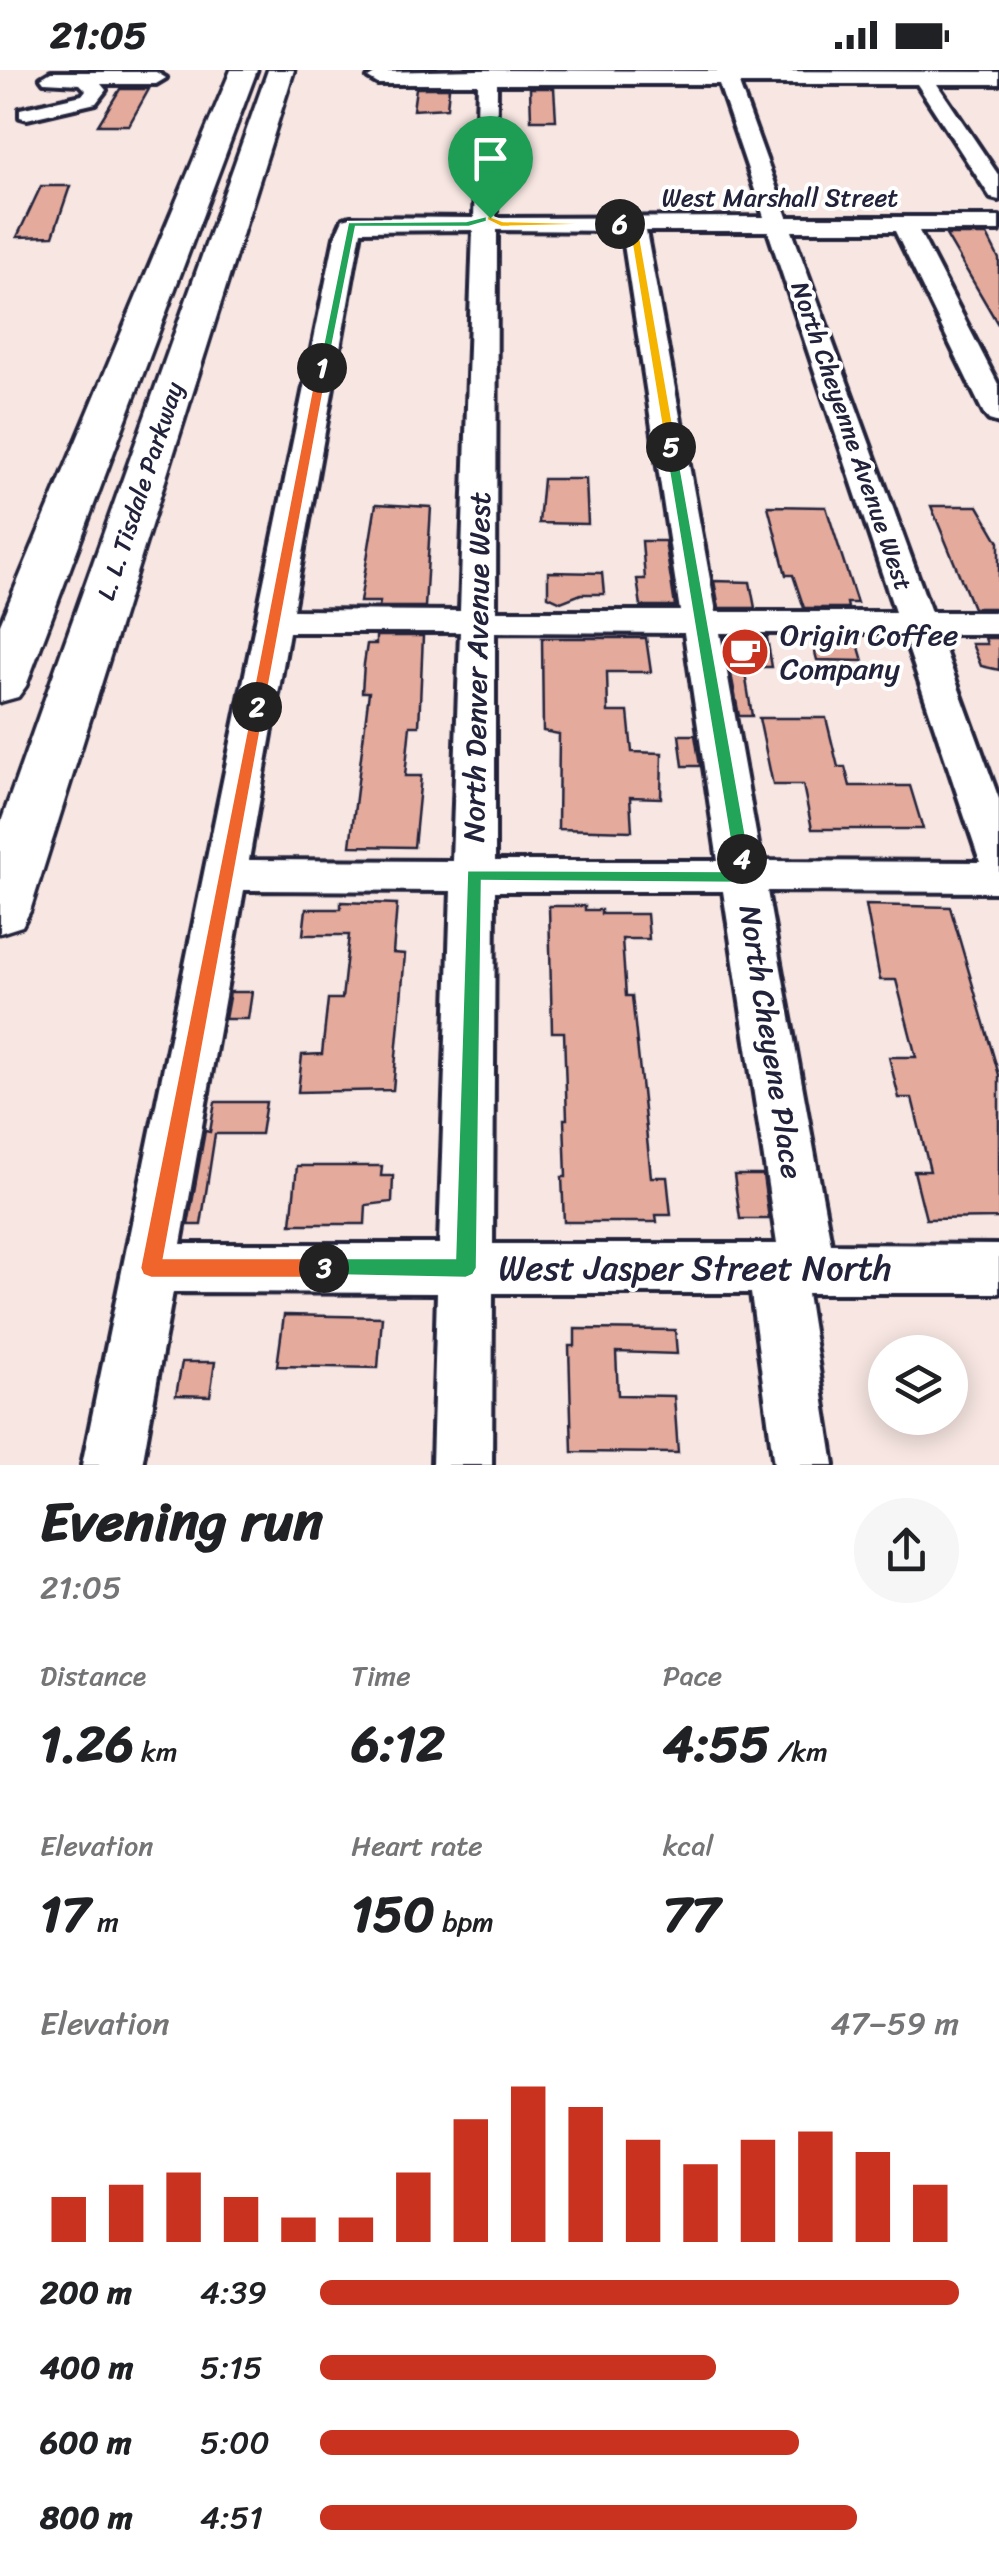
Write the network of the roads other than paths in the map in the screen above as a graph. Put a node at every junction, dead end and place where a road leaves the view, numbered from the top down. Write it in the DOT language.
graph roads {
  1 [pos="244,70"];
  2 [pos="281,70"];
  3 [pos="54,74"];
  4 [pos="488,74"];
  5 [pos="726,74"];
  6 [pos="921,74"];
  7 [pos="84,78"];
  8 [pos="156,78"];
  9 [pos="378,78"];
  10 [pos="999,78"];
  11 [pos="27,113"];
  12 [pos="6,125"];
  13 [pos="999,193"];
  14 [pos="485,224"];
  15 [pos="633,224"];
  16 [pos="778,224"];
  17 [pos="902,224"];
  18 [pos="999,224"];
  19 [pos="999,414"];
  20 [pos="274,621"];
  21 [pos="479,622"];
  22 [pos="701,622"];
  23 [pos="918,623"];
  24 [pos="999,623"];
  25 [pos="0,686"];
  26 [pos="999,858"];
  27 [pos="224,875"];
  28 [pos="473,875"];
  29 [pos="745,877"];
  30 [pos="999,878"];
  31 [pos="0,911"];
  32 [pos="151,1268"];
  33 [pos="466,1268"];
  34 [pos="792,1268"];
  35 [pos="999,1269"];
  36 [pos="112,1465"];
  37 [pos="462,1465"];
  38 [pos="804,1465"];
  1 -- 25 [label="highway, L. L. Tisdale Parkway"];
  2 -- 31 [label="highway, L. L. Tisdale Parkway"];
  3 -- 7 [label="street"];
  3 -- 11 [label="street"];
  4 -- 5 [label="street"];
  4 -- 9 [label="street"];
  4 -- 14 [label="street, North Denver Avenue West"];
  5 -- 6 [label="street"];
  5 -- 16 [label="street, North Cheyenne Avenue West"];
  6 -- 10 [label="street"];
  6 -- 13 [label="street"];
  7 -- 8 [label="street"];
  7 -- 11 [label="street"];
  11 -- 12 [label="street"];
  14 -- 15 [label="street, West Marshall Street"];
  14 -- 20 [label="street, West Marshall Street"];
  14 -- 21 [label="street, North Denver Avenue West"];
  15 -- 16 [label="street, West Marshall Street"];
  15 -- 22 [label="street, North Cheyene Place"];
  16 -- 17 [label="street, West Marshall Street"];
  16 -- 23 [label="street, North Cheyenne Avenue West"];
  17 -- 18 [label="street, West Marshall Street"];
  17 -- 19 [label="street"];
  20 -- 21 [label="street"];
  20 -- 27 [label="street"];
  21 -- 22 [label="street"];
  21 -- 28 [label="street, North Denver Avenue West"];
  22 -- 23 [label="street"];
  22 -- 29 [label="street, North Cheyene Place"];
  23 -- 24 [label="street"];
  23 -- 26 [label="street, North Cheyenne Avenue West"];
  27 -- 28 [label="street"];
  27 -- 32 [label="street"];
  28 -- 29 [label="street"];
  28 -- 33 [label="street, North Denver Avenue West"];
  29 -- 30 [label="street"];
  29 -- 34 [label="street, North Cheyene Place"];
  32 -- 33 [label="street, West Jasper Street North"];
  32 -- 36 [label="street"];
  33 -- 34 [label="street, West Jasper Street North"];
  33 -- 37 [label="street, North Denver Avenue West"];
  34 -- 35 [label="street, West Jasper Street North"];
  34 -- 38 [label="street, North Cheyene Place"];
}
